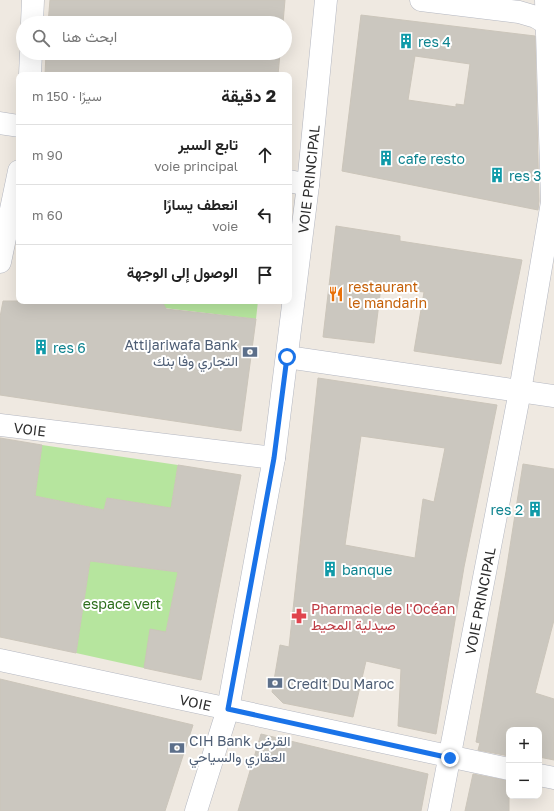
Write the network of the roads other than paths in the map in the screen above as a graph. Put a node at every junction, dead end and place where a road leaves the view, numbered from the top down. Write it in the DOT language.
graph roads {
  1 [pos="33,0"];
  2 [pos="326,0"];
  3 [pos="421,0"];
  4 [pos="546,0"];
  5 [pos="32,16"];
  6 [pos="550,26"];
  7 [pos="31,60"];
  8 [pos="30,72"];
  9 [pos="0,123"];
  10 [pos="16,126"];
  11 [pos="299,183"];
  12 [pos="16,185"];
  13 [pos="0,262"];
  14 [pos="292,284"];
  15 [pos="291,304"];
  16 [pos="287,357"];
  17 [pos="520,390"];
  18 [pos="554,396"];
  19 [pos="0,425"];
  20 [pos="274,458"];
  21 [pos="0,660"];
  22 [pos="228,709"];
  23 [pos="450,758"];
  24 [pos="506,768"];
  25 [pos="542,776"];
  26 [pos="554,778"];
  27 [pos="196,811"];
  28 [pos="440,811"];
  1 -- 5 [label="street"];
  2 -- 11 [label="street, VOIE PRINCIPAL"];
  3 -- 6 [label="street"];
  4 -- 6 [label="street, VOIE PRINCIPAL"];
  6 -- 17 [label="street, VOIE PRINCIPAL"];
  7 -- 8 [label="street"];
  9 -- 10 [label="street"];
  11 -- 14 [label="street, VOIE PRINCIPAL"];
  12 -- 13 [label="street"];
  15 -- 16 [label="street, VOIE PRINCIPAL"];
  16 -- 17 [label="street"];
  16 -- 20 [label="street, VOIE PRINCIPAL"];
  17 -- 18 [label="street"];
  17 -- 23 [label="street, VOIE PRINCIPAL"];
  19 -- 20 [label="street, VOIE"];
  20 -- 22 [label="street, VOIE PRINCIPAL"];
  21 -- 22 [label="street, VOIE"];
  22 -- 23 [label="street, VOIE"];
  22 -- 27 [label="street, VOIE PRINCIPAL"];
  23 -- 24 [label="street, VOIE"];
  23 -- 28 [label="street, VOIE PRINCIPAL"];
  25 -- 26 [label="street"];
}
